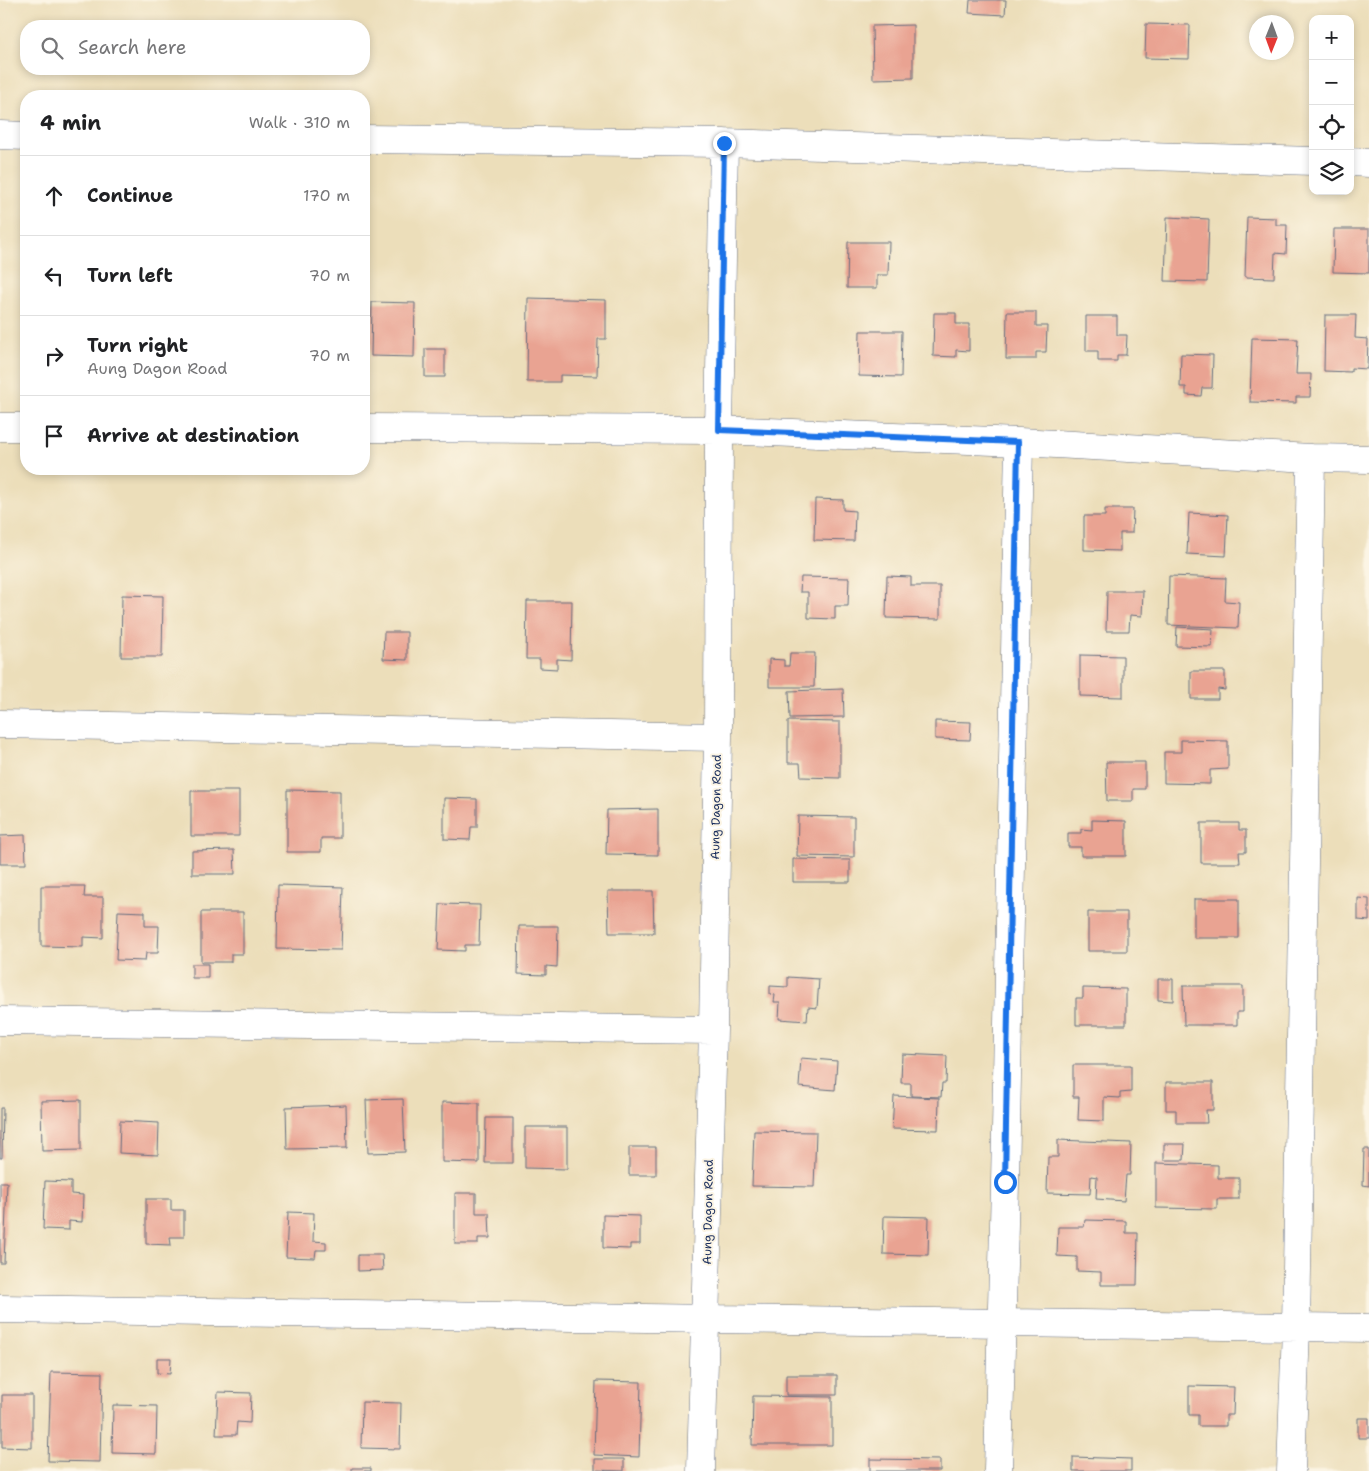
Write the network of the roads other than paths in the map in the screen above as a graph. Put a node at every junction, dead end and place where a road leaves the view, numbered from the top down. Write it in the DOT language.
graph roads {
  1 [pos="0,135"];
  2 [pos="20,136"];
  3 [pos="370,139"];
  4 [pos="724,143"];
  5 [pos="1309,161"];
  6 [pos="1354,162"];
  7 [pos="1369,163"];
  8 [pos="0,427"];
  9 [pos="20,427"];
  10 [pos="370,428"];
  11 [pos="719,430"];
  12 [pos="1018,442"];
  13 [pos="1311,458"];
  14 [pos="1369,459"];
  15 [pos="0,724"];
  16 [pos="718,737"];
  17 [pos="0,1021"];
  18 [pos="713,1030"];
  19 [pos="0,1309"];
  20 [pos="706,1320"];
  21 [pos="1002,1324"];
  22 [pos="1296,1327"];
  23 [pos="1369,1328"];
  24 [pos="701,1471"];
  25 [pos="998,1471"];
  26 [pos="1291,1471"];
  1 -- 2 [label="street"];
  3 -- 4 [label="street"];
  4 -- 5 [label="street"];
  4 -- 11 [label="street, Aung Dagon Road"];
  6 -- 7 [label="street"];
  8 -- 9 [label="street"];
  10 -- 11 [label="street"];
  11 -- 12 [label="street"];
  11 -- 16 [label="street, Aung Dagon Road"];
  12 -- 13 [label="street"];
  12 -- 21 [label="street"];
  13 -- 14 [label="street"];
  13 -- 22 [label="street"];
  15 -- 16 [label="street"];
  16 -- 18 [label="street, Aung Dagon Road"];
  17 -- 18 [label="street"];
  18 -- 20 [label="street, Aung Dagon Road"];
  19 -- 20 [label="street"];
  20 -- 21 [label="street"];
  20 -- 24 [label="street, Aung Dagon Road"];
  21 -- 22 [label="street"];
  21 -- 25 [label="street"];
  22 -- 23 [label="street"];
  22 -- 26 [label="street"];
}
